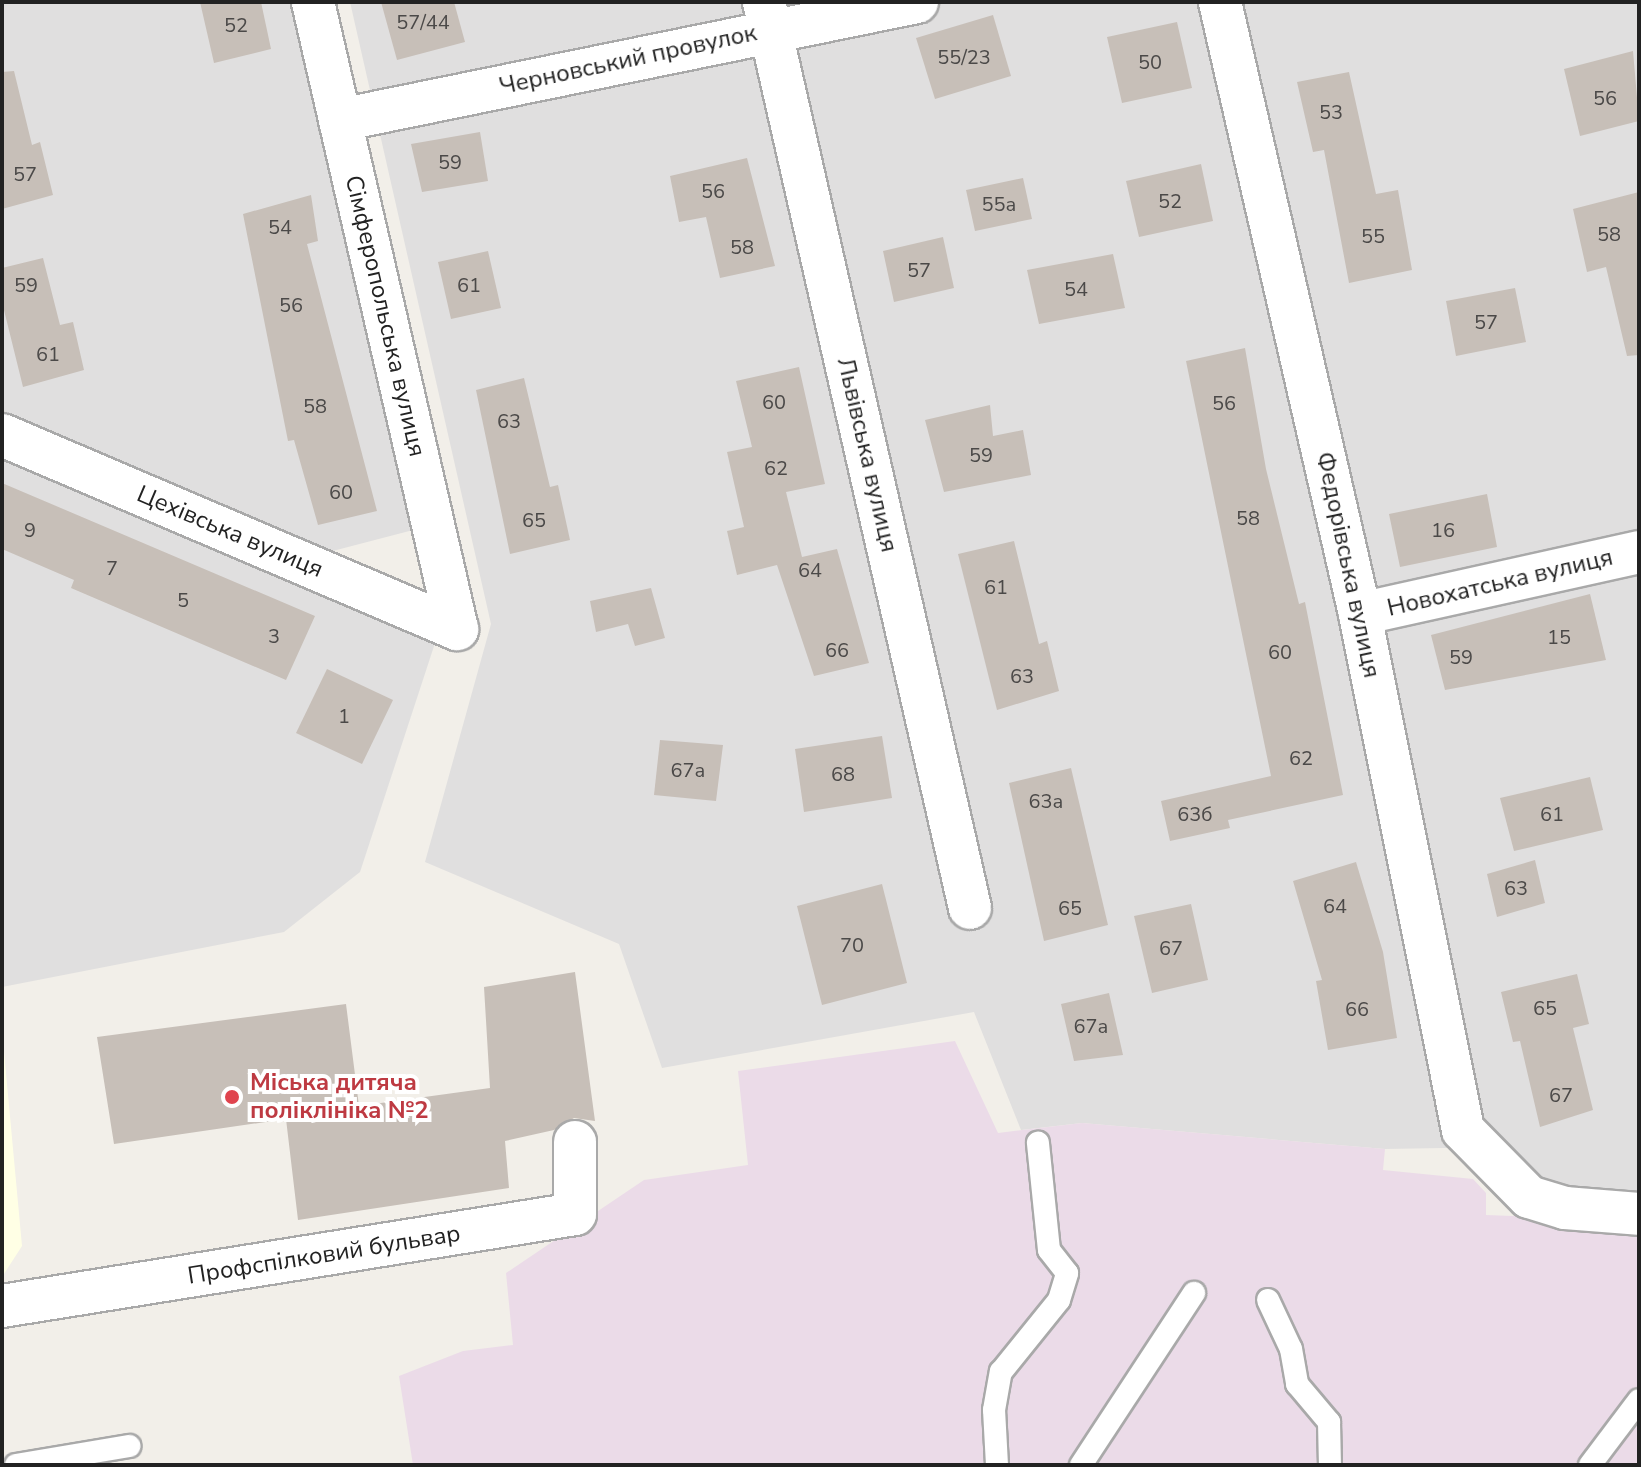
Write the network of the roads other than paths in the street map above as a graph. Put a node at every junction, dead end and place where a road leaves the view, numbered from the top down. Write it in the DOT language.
graph roads {
  1 [pos="313,2"];
  2 [pos="917,2"];
  3 [pos="1220,2"];
  4 [pos="767,16"];
  5 [pos="340,120"];
  6 [pos="2,435"];
  7 [pos="1639,552"];
  8 [pos="1360,614"];
  9 [pos="457,629"];
  10 [pos="970,908"];
  11 [pos="575,1142"];
  12 [pos="1038,1143"];
  13 [pos="1639,1214"];
  14 [pos="1194,1293"];
  15 [pos="1268,1300"];
  16 [pos="2,1306"];
  17 [pos="1639,1400"];
  18 [pos="129,1446"];
  19 [pos="16,1465"];
  20 [pos="997,1465"];
  21 [pos="1081,1465"];
  22 [pos="1330,1465"];
  23 [pos="1590,1465"];
  1 -- 5 [label="street, Сімферопольська вулиця"];
  2 -- 4 [label="street, Черновський провулок"];
  3 -- 8 [label="street, Федорівська вулиця"];
  4 -- 5 [label="street, Черновський провулок"];
  4 -- 10 [label="street, Львівська вулиця"];
  5 -- 9 [label="street, Сімферопольська вулиця"];
  6 -- 9 [label="street, Цехівська вулиця"];
  7 -- 8 [label="street, Новохатська вулиця"];
  8 -- 13 [label="street, Федорівська вулиця"];
  11 -- 16 [label="street, Профспілковий бульвар"];
  12 -- 20 [label="lane"];
  14 -- 21 [label="lane"];
  15 -- 22 [label="lane"];
  17 -- 23 [label="lane"];
  18 -- 19 [label="lane"];
}
